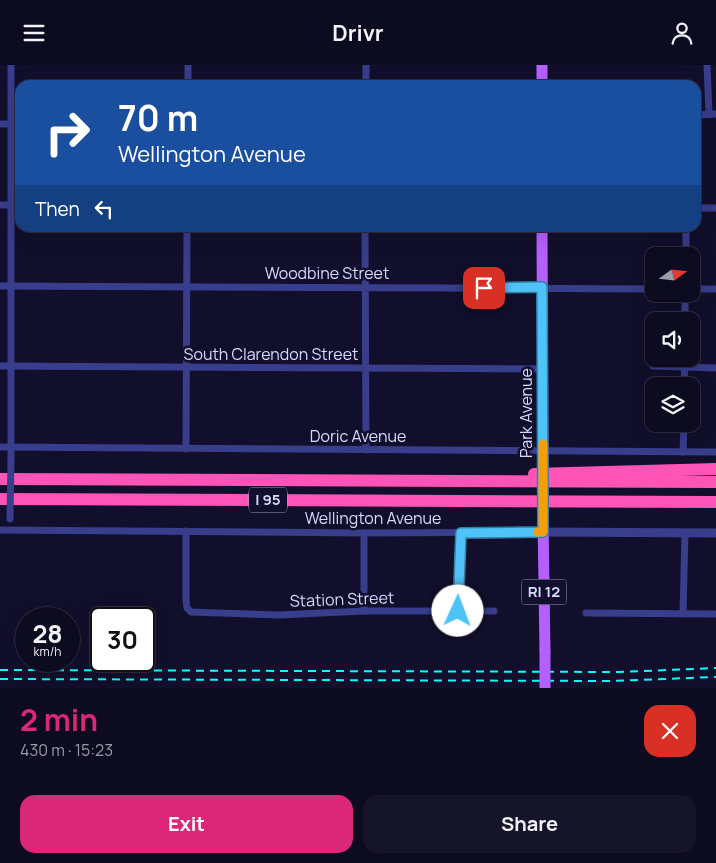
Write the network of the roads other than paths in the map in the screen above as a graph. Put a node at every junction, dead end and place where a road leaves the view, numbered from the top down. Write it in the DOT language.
graph roads {
  1 [pos="11,65"];
  2 [pos="188,65"];
  3 [pos="366,65"];
  4 [pos="542,65"];
  5 [pos="708,65"];
  6 [pos="188,80"];
  7 [pos="366,80"];
  8 [pos="542,80"];
  9 [pos="713,115"];
  10 [pos="0,124"];
  11 [pos="11,124"];
  12 [pos="15,124"];
  13 [pos="0,205"];
  14 [pos="10,205"];
  15 [pos="15,205"];
  16 [pos="701,208"];
  17 [pos="716,208"];
  18 [pos="187,232"];
  19 [pos="366,232"];
  20 [pos="542,232"];
  21 [pos="686,232"];
  22 [pos="686,247"];
  23 [pos="0,286"];
  24 [pos="10,286"];
  25 [pos="187,287"];
  26 [pos="364,287"];
  27 [pos="542,287"];
  28 [pos="645,289"];
  29 [pos="700,289"];
  30 [pos="716,289"];
  31 [pos="0,367"];
  32 [pos="10,367"];
  33 [pos="188,367"];
  34 [pos="365,367"];
  35 [pos="684,367"];
  36 [pos="700,367"];
  37 [pos="716,367"];
  38 [pos="542,369"];
  39 [pos="684,377"];
  40 [pos="684,432"];
  41 [pos="0,447"];
  42 [pos="11,447"];
  43 [pos="186,449"];
  44 [pos="366,450"];
  45 [pos="684,452"];
  46 [pos="716,452"];
  47 [pos="543,456"];
  48 [pos="716,469"];
  49 [pos="0,479"];
  50 [pos="362,481"];
  51 [pos="716,483"];
  52 [pos="0,499"];
  53 [pos="716,502"];
  54 [pos="543,526"];
  55 [pos="0,529"];
  56 [pos="9,529"];
  57 [pos="186,531"];
  58 [pos="364,533"];
  59 [pos="461,533"];
  60 [pos="685,533"];
  61 [pos="716,533"];
  62 [pos="364,611"];
  63 [pos="458,611"];
  64 [pos="494,611"];
  65 [pos="586,613"];
  66 [pos="683,614"];
  67 [pos="716,614"];
  68 [pos="545,688"];
  1 -- 11 [label="street"];
  2 -- 6 [label="street"];
  3 -- 7 [label="street"];
  4 -- 8 [label="main road"];
  5 -- 9 [label="street"];
  10 -- 11 [label="street"];
  11 -- 12 [label="street"];
  11 -- 14 [label="street"];
  13 -- 14 [label="street"];
  14 -- 15 [label="street"];
  14 -- 24 [label="street"];
  16 -- 17 [label="street"];
  18 -- 25 [label="street"];
  19 -- 26 [label="street"];
  20 -- 27 [label="main road, Park Avenue / RI 12"];
  21 -- 22 [label="street"];
  23 -- 24 [label="street, Woodbine Street"];
  24 -- 25 [label="street, Woodbine Street"];
  24 -- 32 [label="street"];
  25 -- 26 [label="street, Woodbine Street"];
  25 -- 33 [label="street"];
  26 -- 27 [label="street, Woodbine Street"];
  26 -- 34 [label="street"];
  27 -- 28 [label="street, Woodbine Street"];
  27 -- 38 [label="main road, Park Avenue / RI 12"];
  29 -- 30 [label="street"];
  31 -- 32 [label="street, South Clarendon Street"];
  32 -- 33 [label="street, South Clarendon Street"];
  32 -- 42 [label="street"];
  33 -- 34 [label="street, South Clarendon Street"];
  33 -- 43 [label="street"];
  34 -- 38 [label="street, South Clarendon Street"];
  34 -- 44 [label="street"];
  35 -- 39 [label="street"];
  36 -- 37 [label="street"];
  38 -- 47 [label="main road, Park Avenue / RI 12"];
  40 -- 45 [label="street"];
  41 -- 42 [label="street, Doric Avenue"];
  42 -- 43 [label="street, Doric Avenue"];
  42 -- 56 [label="street, bridge"];
  43 -- 44 [label="street, Doric Avenue"];
  44 -- 47 [label="street, Doric Avenue"];
  45 -- 46 [label="street, Doric Avenue"];
  45 -- 47 [label="street, Doric Avenue"];
  47 -- 54 [label="main road, Park Avenue / RI 12, bridge"];
  48 -- 50 [label="highway"];
  49 -- 50 [label="highway, I 95"];
  50 -- 51 [label="highway, I 95"];
  52 -- 53 [label="highway, I 95"];
  54 -- 59 [label="street, Wellington Avenue"];
  54 -- 60 [label="street, Wellington Avenue"];
  54 -- 68 [label="main road, Park Avenue / RI 12, bridge"];
  55 -- 56 [label="street, Wellington Avenue"];
  56 -- 57 [label="street, Wellington Avenue"];
  57 -- 58 [label="street, Wellington Avenue"];
  57 -- 62 [label="street, Station Street"];
  58 -- 59 [label="street, Wellington Avenue"];
  58 -- 62 [label="street"];
  59 -- 63 [label="street"];
  60 -- 61 [label="street, Wellington Avenue"];
  60 -- 66 [label="street"];
  62 -- 63 [label="street, Station Street"];
  63 -- 64 [label="street, Station Street"];
  65 -- 66 [label="street"];
  66 -- 67 [label="street"];
}
